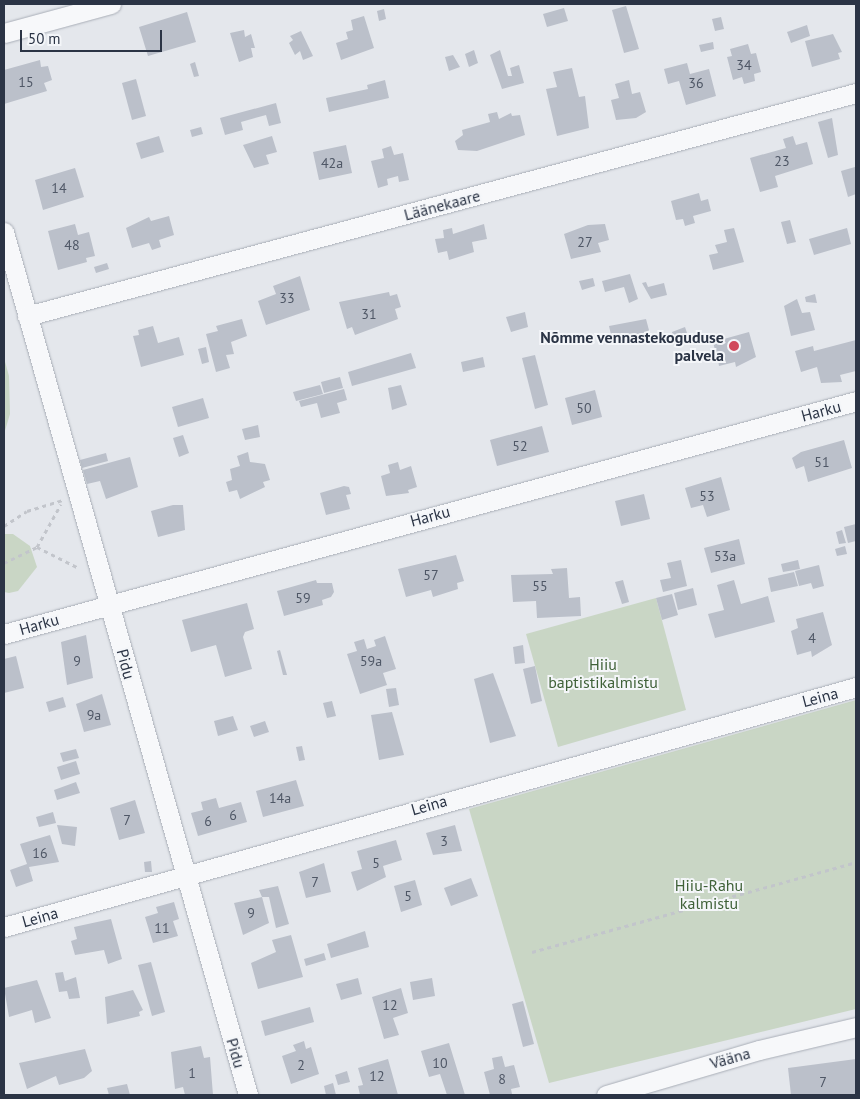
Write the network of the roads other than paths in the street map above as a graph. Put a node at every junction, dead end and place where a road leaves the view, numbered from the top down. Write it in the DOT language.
graph roads {
  1 [pos="111,4"];
  2 [pos="4,33"];
  3 [pos="856,93"];
  4 [pos="4,232"];
  5 [pos="27,316"];
  6 [pos="856,401"];
  7 [pos="110,603"];
  8 [pos="4,634"];
  9 [pos="856,687"];
  10 [pos="183,875"];
  11 [pos="4,927"];
  12 [pos="856,1027"];
  13 [pos="248,1095"];
  14 [pos="606,1095"];
  1 -- 2 [label="street"];
  3 -- 5 [label="street, Läänekaare"];
  4 -- 5 [label="street, Pidu"];
  5 -- 7 [label="street, Pidu"];
  6 -- 7 [label="street, Harku"];
  7 -- 8 [label="street, Harku"];
  7 -- 10 [label="street, Pidu"];
  9 -- 10 [label="street, Leina"];
  10 -- 11 [label="street, Leina"];
  10 -- 13 [label="street, Pidu"];
  12 -- 14 [label="street, Vääna"];
}
